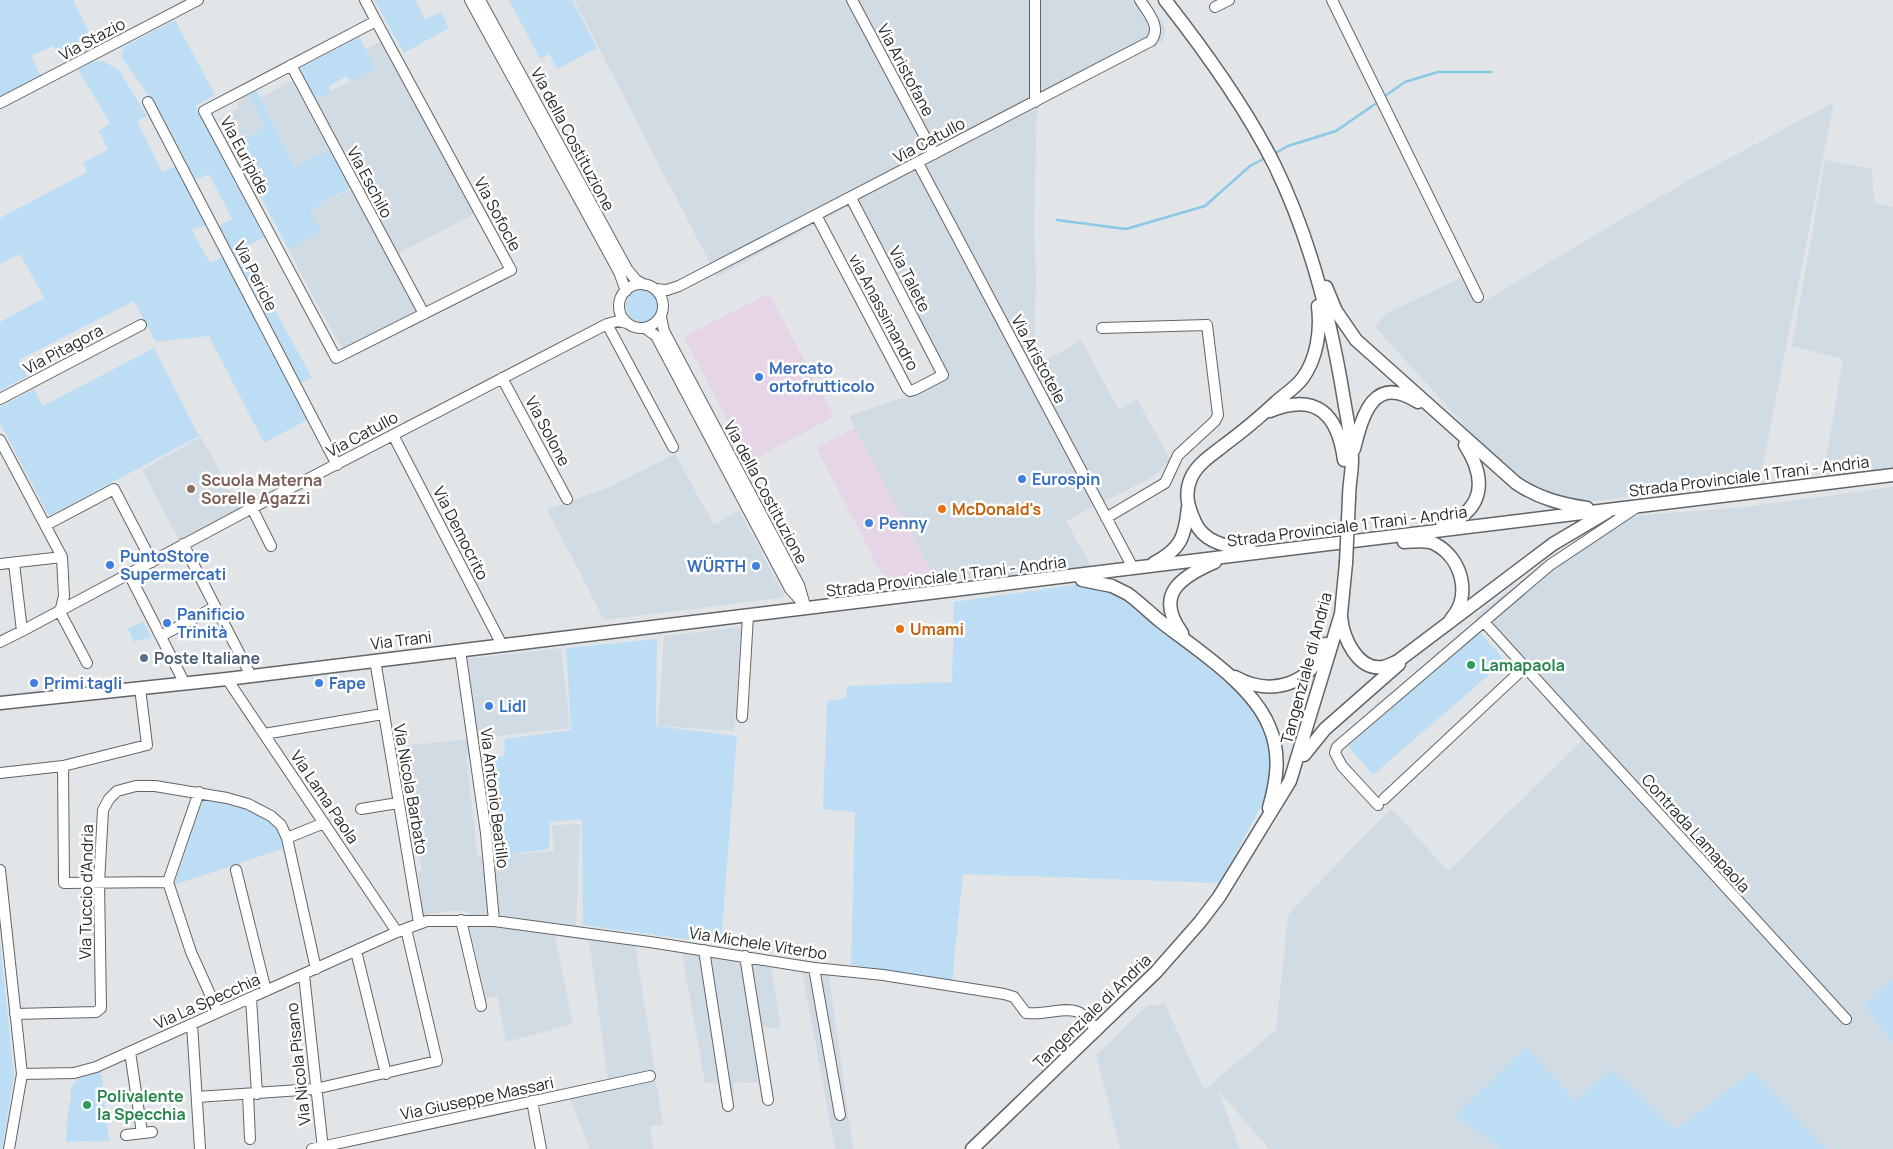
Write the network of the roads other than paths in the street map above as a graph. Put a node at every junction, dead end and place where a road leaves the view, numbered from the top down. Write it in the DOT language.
graph roads {
  1 [pos="198,0"];
  2 [pos="364,0"];
  3 [pos="470,0"];
  4 [pos="480,0"];
  5 [pos="852,0"];
  6 [pos="1035,0"];
  7 [pos="1140,0"];
  8 [pos="1165,0"];
  9 [pos="1170,0"];
  10 [pos="1229,0"];
  11 [pos="1332,0"];
  12 [pos="1215,7"];
  13 [pos="376,21"];
  14 [pos="1183,22"];
  15 [pos="291,65"];
  16 [pos="148,102"];
  17 [pos="1035,102"];
  18 [pos="0,103"];
  19 [pos="934,154"];
  20 [pos="918,163"];
  21 [pos="851,198"];
  22 [pos="816,215"];
  23 [pos="1310,254"];
  24 [pos="1314,271"];
  25 [pos="679,286"];
  26 [pos="650,287"];
  27 [pos="626,291"];
  28 [pos="1478,297"];
  29 [pos="619,306"];
  30 [pos="662,311"];
  31 [pos="424,314"];
  32 [pos="627,322"];
  33 [pos="609,323"];
  34 [pos="140,325"];
  35 [pos="646,328"];
  36 [pos="1102,328"];
  37 [pos="336,358"];
  38 [pos="943,375"];
  39 [pos="502,378"];
  40 [pos="0,399"];
  41 [pos="1433,411"];
  42 [pos="1266,413"];
  43 [pos="1457,432"];
  44 [pos="394,435"];
  45 [pos="0,440"];
  46 [pos="673,447"];
  47 [pos="1352,459"];
  48 [pos="337,464"];
  49 [pos="1893,475"];
  50 [pos="1349,491"];
  51 [pos="567,499"];
  52 [pos="1640,506"];
  53 [pos="1188,507"];
  54 [pos="252,508"];
  55 [pos="1606,510"];
  56 [pos="1106,518"];
  57 [pos="46,525"];
  58 [pos="1420,533"];
  59 [pos="1371,540"];
  60 [pos="183,544"];
  61 [pos="271,546"];
  62 [pos="1288,550"];
  63 [pos="62,556"];
  64 [pos="1226,558"];
  65 [pos="152,562"];
  66 [pos="14,563"];
  67 [pos="0,564"];
  68 [pos="1139,568"];
  69 [pos="129,574"];
  70 [pos="1065,577"];
  71 [pos="1345,588"];
  72 [pos="804,606"];
  73 [pos="215,607"];
  74 [pos="60,612"];
  75 [pos="1341,614"];
  76 [pos="748,616"];
  77 [pos="1484,622"];
  78 [pos="22,631"];
  79 [pos="1438,633"];
  80 [pos="161,636"];
  81 [pos="1188,641"];
  82 [pos="0,642"];
  83 [pos="1423,644"];
  84 [pos="502,645"];
  85 [pos="460,650"];
  86 [pos="375,660"];
  87 [pos="87,663"];
  88 [pos="1525,667"];
  89 [pos="1224,671"];
  90 [pos="251,676"];
  91 [pos="227,679"];
  92 [pos="185,684"];
  93 [pos="140,688"];
  94 [pos="0,703"];
  95 [pos="384,714"];
  96 [pos="742,716"];
  97 [pos="264,734"];
  98 [pos="63,766"];
  99 [pos="1293,772"];
  100 [pos="0,773"];
  101 [pos="200,792"];
  102 [pos="398,803"];
  103 [pos="361,809"];
  104 [pos="324,823"];
  105 [pos="287,838"];
  106 [pos="1255,840"];
  107 [pos="0,870"];
  108 [pos="236,870"];
  109 [pos="1,881"];
  110 [pos="168,882"];
  111 [pos="98,883"];
  112 [pos="461,920"];
  113 [pos="494,921"];
  114 [pos="419,923"];
  115 [pos="402,930"];
  116 [pos="704,950"];
  117 [pos="356,951"];
  118 [pos="746,956"];
  119 [pos="814,968"];
  120 [pos="316,969"];
  121 [pos="304,975"];
  122 [pos="266,991"];
  123 [pos="251,998"];
  124 [pos="481,1006"];
  125 [pos="218,1012"];
  126 [pos="16,1014"];
  127 [pos="1846,1019"];
  128 [pos="192,1024"];
  129 [pos="1096,1031"];
  130 [pos="130,1052"];
  131 [pos="22,1074"];
  132 [pos="386,1074"];
  133 [pos="650,1076"];
  134 [pos="315,1090"];
  135 [pos="253,1094"];
  136 [pos="197,1097"];
  137 [pos="768,1100"];
  138 [pos="532,1102"];
  139 [pos="728,1106"];
  140 [pos="840,1115"];
  141 [pos="126,1135"];
  142 [pos="250,1139"];
  143 [pos="322,1148"];
  144 [pos="8,1149"];
  145 [pos="200,1149"];
  146 [pos="312,1149"];
  147 [pos="541,1149"];
  148 [pos="972,1149"];
  1 -- 18 [label="street, Via Stazio"];
  2 -- 13 [label="street, Via Sofocle"];
  3 -- 27 [label="street, Via della Costituzione"];
  4 -- 26 [label="street, Via della Costituzione"];
  5 -- 19 [label="street, Via Aristofane"];
  6 -- 17 [label="street"];
  7 -- 17 [label="street, Via Catullo"];
  8 -- 14 [label="main road, Tangenziale di Andria"];
  9 -- 14 [label="main road, Tangenziale di Andria"];
  10 -- 12 [label="street"];
  11 -- 28 [label="street"];
  13 -- 15 [label="street, Via Euripide"];
  13 -- 31 [label="street, Via Sofocle"];
  14 -- 23 [label="main road, Tangenziale di Andria"];
  15 -- 31 [label="street, Via Eschilo"];
  15 -- 37 [label="street, Via Euripide"];
  16 -- 48 [label="street, Via Pericle"];
  17 -- 19 [label="street, Via Catullo"];
  19 -- 20 [label="street, Via Catullo"];
  20 -- 21 [label="street, Via Catullo"];
  20 -- 56 [label="street, Via Aristotele"];
  21 -- 22 [label="street, Via Catullo"];
  21 -- 38 [label="street, Via Talete"];
  22 -- 25 [label="street, Via Catullo"];
  22 -- 38 [label="street, via Anassimandro"];
  23 -- 24 [label="main road, Tangenziale di Andria"];
  23 -- 41 [label="main road"];
  24 -- 42 [label="main road"];
  24 -- 47 [label="main road, Tangenziale di Andria"];
  25 -- 26 [label="street, Via Catullo"];
  25 -- 30 [label="street, Via Catullo"];
  26 -- 27 [label="street"];
  26 -- 30 [label="street, Via della Costituzione"];
  27 -- 29 [label="street"];
  29 -- 32 [label="street"];
  29 -- 33 [label="street"];
  30 -- 35 [label="street"];
  30 -- 72 [label="street, Via della Costituzione"];
  31 -- 37 [label="street, Via Sofocle"];
  32 -- 33 [label="street, Via Catullo"];
  32 -- 35 [label="street"];
  33 -- 39 [label="street, Via Catullo"];
  33 -- 46 [label="street"];
  34 -- 40 [label="street, Via Pitagora"];
  35 -- 72 [label="street, Via della Costituzione"];
  36 -- 56 [label="street"];
  39 -- 44 [label="street, Via Catullo"];
  39 -- 51 [label="street, Via Solone"];
  41 -- 43 [label="main road"];
  41 -- 47 [label="main road"];
  42 -- 50 [label="main road"];
  42 -- 53 [label="main road"];
  43 -- 55 [label="main road"];
  43 -- 58 [label="main road"];
  44 -- 48 [label="street, Via Catullo"];
  44 -- 84 [label="street, Via Democrito"];
  45 -- 57 [label="street"];
  47 -- 50 [label="main road, Tangenziale di Andria"];
  48 -- 54 [label="street, Via Catullo"];
  49 -- 52 [label="main road, Strada Provinciale 1 Trani - Andria"];
  50 -- 71 [label="main road, Tangenziale di Andria, bridge"];
  52 -- 55 [label="main road, Strada Provinciale 1 Trani - Andria"];
  52 -- 77 [label="street"];
  53 -- 62 [label="main road"];
  53 -- 68 [label="main road"];
  54 -- 60 [label="street, Via Catullo"];
  54 -- 61 [label="street"];
  55 -- 58 [label="main road, Strada Provinciale 1 Trani - Andria"];
  55 -- 79 [label="main road"];
  56 -- 68 [label="street, Via Aristotele"];
  57 -- 63 [label="street"];
  57 -- 65 [label="street"];
  58 -- 59 [label="main road, Strada Provinciale 1 Trani - Andria"];
  59 -- 62 [label="main road, Strada Provinciale 1 Trani - Andria"];
  59 -- 79 [label="main road"];
  60 -- 65 [label="street, Via Catullo"];
  60 -- 73 [label="street"];
  62 -- 64 [label="main road, Strada Provinciale 1 Trani - Andria"];
  63 -- 66 [label="street"];
  63 -- 74 [label="street"];
  64 -- 68 [label="main road, Strada Provinciale 1 Trani - Andria"];
  64 -- 81 [label="main road"];
  65 -- 69 [label="street, Via Catullo"];
  66 -- 67 [label="street"];
  66 -- 78 [label="street"];
  68 -- 70 [label="main road, Strada Provinciale 1 Trani - Andria"];
  69 -- 74 [label="street, Via Catullo"];
  69 -- 80 [label="street"];
  70 -- 72 [label="main road, Strada Provinciale 1 Trani - Andria"];
  70 -- 81 [label="main road"];
  71 -- 75 [label="main road, Tangenziale di Andria"];
  71 -- 89 [label="main road"];
  72 -- 76 [label="main road, Via Trani"];
  73 -- 80 [label="street"];
  73 -- 90 [label="street"];
  74 -- 78 [label="street, Via Catullo"];
  74 -- 87 [label="street"];
  75 -- 83 [label="main road"];
  75 -- 99 [label="main road, Tangenziale di Andria"];
  76 -- 84 [label="main road, Via Trani"];
  76 -- 96 [label="street"];
  77 -- 88 [label="street, Contrada Lamapaola"];
  77 -- 88 [label="street"];
  78 -- 82 [label="street, Via Catullo"];
  79 -- 83 [label="main road"];
  80 -- 92 [label="street"];
  81 -- 89 [label="main road"];
  83 -- 99 [label="main road"];
  84 -- 85 [label="main road, Via Trani"];
  85 -- 86 [label="main road, Via Trani"];
  85 -- 113 [label="street, Via Antonio Beatillo"];
  86 -- 90 [label="main road, Via Trani"];
  86 -- 95 [label="street, Via Nicola Barbato"];
  88 -- 127 [label="street, Contrada Lamapaola"];
  89 -- 106 [label="main road"];
  90 -- 91 [label="main road, Via Trani"];
  91 -- 92 [label="main road, Via Trani"];
  91 -- 97 [label="street, Via Lama Paola"];
  92 -- 93 [label="main road, Via Trani"];
  93 -- 94 [label="main road, Via Trani"];
  93 -- 98 [label="street"];
  95 -- 97 [label="street"];
  95 -- 102 [label="street, Via Nicola Barbato"];
  97 -- 104 [label="street, Via Lama Paola"];
  98 -- 100 [label="street"];
  98 -- 111 [label="street"];
  99 -- 106 [label="main road, Tangenziale di Andria"];
  101 -- 105 [label="street, Via Tuccio d'Andria"];
  101 -- 110 [label="street"];
  101 -- 111 [label="street, Via Tuccio d'Andria"];
  102 -- 103 [label="street"];
  102 -- 114 [label="street, Via Nicola Barbato"];
  104 -- 105 [label="street"];
  104 -- 115 [label="street, Via Lama Paola"];
  105 -- 120 [label="street"];
  106 -- 129 [label="main road, Tangenziale di Andria"];
  107 -- 109 [label="street"];
  108 -- 122 [label="street"];
  109 -- 126 [label="street"];
  110 -- 111 [label="street"];
  110 -- 125 [label="street"];
  111 -- 126 [label="street, Via Tuccio d'Andria"];
  112 -- 113 [label="street, Via Michele Viterbo"];
  112 -- 114 [label="street, Via Michele Viterbo"];
  112 -- 124 [label="street"];
  113 -- 116 [label="street, Via Michele Viterbo"];
  114 -- 115 [label="street, Via Michele Viterbo"];
  115 -- 117 [label="street, Via La Specchia"];
  115 -- 132 [label="street"];
  116 -- 118 [label="street, Via Michele Viterbo"];
  116 -- 139 [label="street"];
  117 -- 120 [label="street, Via La Specchia"];
  117 -- 132 [label="street"];
  118 -- 119 [label="street, Via Michele Viterbo"];
  118 -- 137 [label="street"];
  119 -- 129 [label="street, Via Michele Viterbo"];
  119 -- 140 [label="street"];
  120 -- 121 [label="street, Via La Specchia"];
  121 -- 122 [label="street, Via La Specchia"];
  121 -- 134 [label="street, Via Nicola Pisano"];
  122 -- 123 [label="street, Via La Specchia"];
  123 -- 125 [label="street, Via La Specchia"];
  123 -- 135 [label="street"];
  125 -- 128 [label="street, Via La Specchia"];
  126 -- 131 [label="street"];
  128 -- 130 [label="street, Via La Specchia"];
  128 -- 136 [label="street"];
  129 -- 148 [label="main road, Tangenziale di Andria"];
  130 -- 131 [label="street, Via La Specchia"];
  130 -- 141 [label="street"];
  131 -- 144 [label="street"];
  132 -- 134 [label="street"];
  133 -- 138 [label="street, Via Giuseppe Massari"];
  134 -- 135 [label="street"];
  134 -- 143 [label="street, Via Nicola Pisano"];
  135 -- 136 [label="street"];
  135 -- 142 [label="street"];
  136 -- 145 [label="street"];
  138 -- 143 [label="street, Via Giuseppe Massari"];
  138 -- 147 [label="street"];
  143 -- 146 [label="street, Via Giuseppe Massari"];
}
